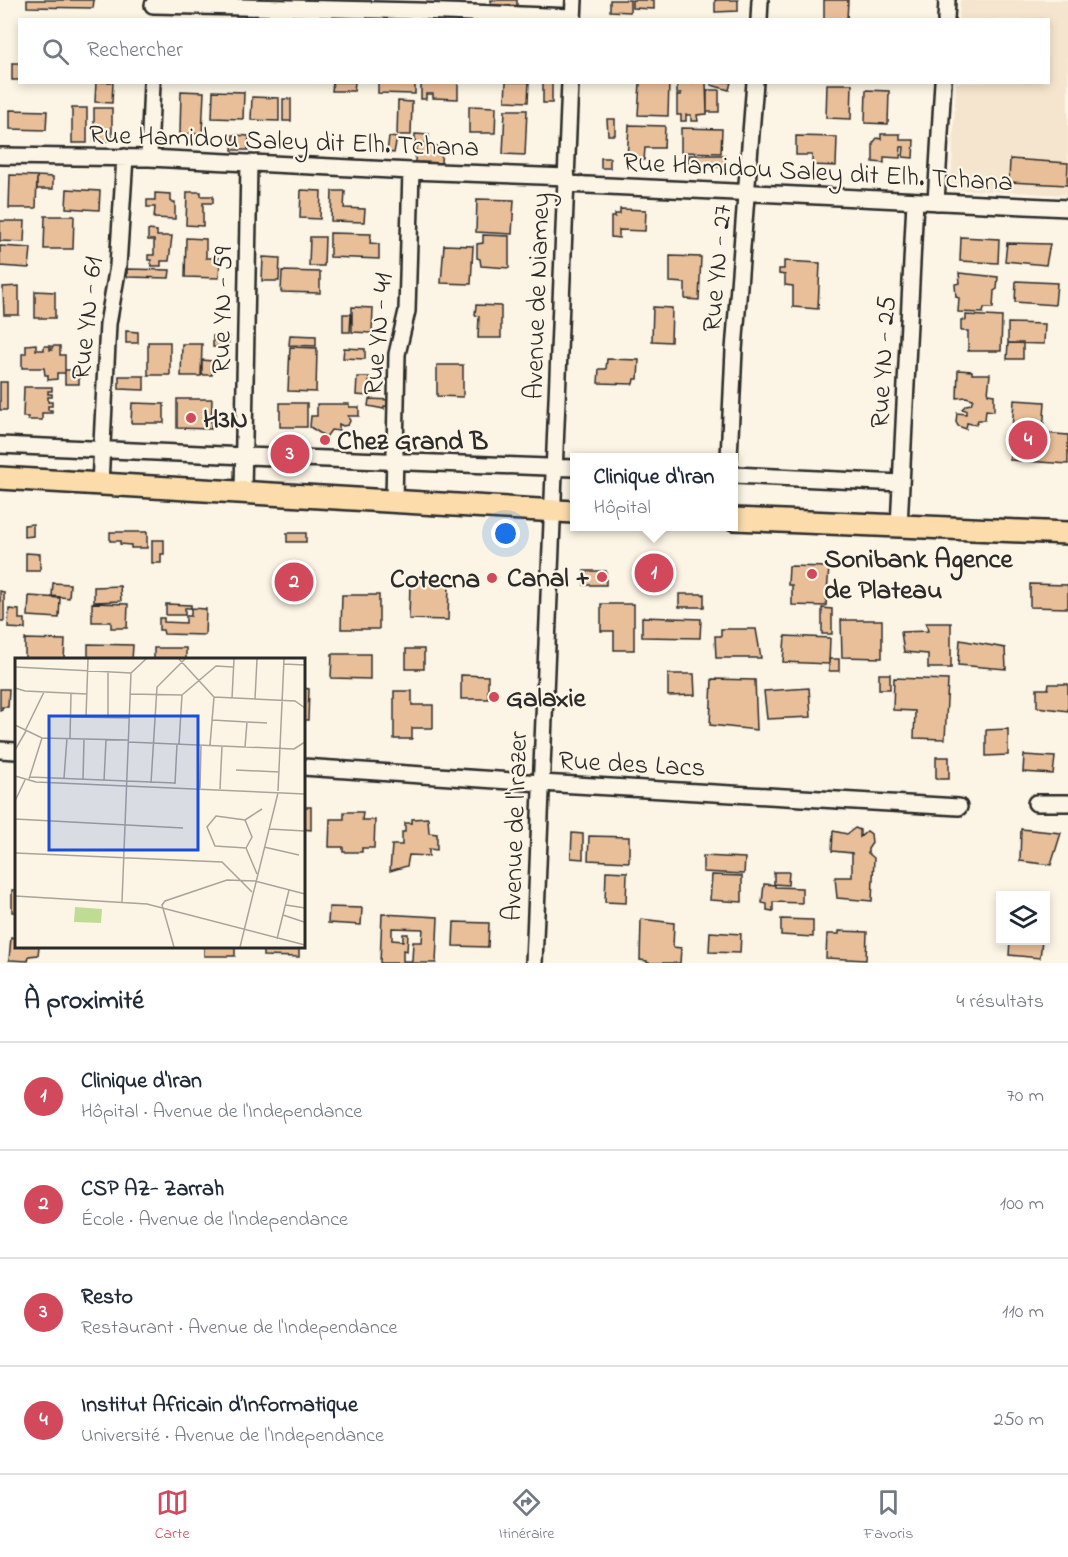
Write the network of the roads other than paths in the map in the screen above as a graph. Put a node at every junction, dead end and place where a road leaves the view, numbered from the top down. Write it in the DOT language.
graph roads {
  1 [pos="574,0"];
  2 [pos="760,0"];
  3 [pos="948,0"];
  4 [pos="264,4"];
  5 [pos="419,5"];
  6 [pos="153,8"];
  7 [pos="573,18"];
  8 [pos="759,18"];
  9 [pos="946,18"];
  10 [pos="152,84"];
  11 [pos="570,84"];
  12 [pos="755,84"];
  13 [pos="943,84"];
  14 [pos="0,156"];
  15 [pos="125,157"];
  16 [pos="149,158"];
  17 [pos="249,164"];
  18 [pos="411,171"];
  19 [pos="566,181"];
  20 [pos="747,193"];
  21 [pos="915,201"];
  22 [pos="936,202"];
  23 [pos="1068,208"];
  24 [pos="0,446"];
  25 [pos="101,449"];
  26 [pos="729,453"];
  27 [pos="245,456"];
  28 [pos="395,461"];
  29 [pos="555,467"];
  30 [pos="570,468"];
  31 [pos="738,475"];
  32 [pos="0,478"];
  33 [pos="902,483"];
  34 [pos="100,484"];
  35 [pos="243,492"];
  36 [pos="394,501"];
  37 [pos="553,511"];
  38 [pos="570,512"];
  39 [pos="738,519"];
  40 [pos="899,526"];
  41 [pos="1068,533"];
  42 [pos="0,750"];
  43 [pos="15,751"];
  44 [pos="304,767"];
  45 [pos="541,783"];
  46 [pos="1036,803"];
  47 [pos="1068,803"];
  48 [pos="959,807"];
  49 [pos="534,963"];
  1 -- 7 [label="street"];
  2 -- 8 [label="street"];
  3 -- 9 [label="street"];
  4 -- 5 [label="street"];
  4 -- 6 [label="street"];
  5 -- 7 [label="street"];
  10 -- 16 [label="street"];
  11 -- 19 [label="street, Avenue de Niamey"];
  12 -- 20 [label="street, Rue YN - 27"];
  13 -- 22 [label="street"];
  14 -- 15 [label="street, Rue Hamidou Saley dit Elh. Tchana"];
  15 -- 16 [label="street, Rue Hamidou Saley dit Elh. Tchana"];
  15 -- 25 [label="street, Rue YN - 61"];
  16 -- 17 [label="street, Rue Hamidou Saley dit Elh. Tchana"];
  17 -- 18 [label="street, Rue Hamidou Saley dit Elh. Tchana"];
  17 -- 27 [label="street, Rue YN - 59"];
  18 -- 19 [label="street, Rue Hamidou Saley dit Elh. Tchana"];
  18 -- 28 [label="street, Rue YN - 41"];
  19 -- 20 [label="street, Rue Hamidou Saley dit Elh. Tchana"];
  19 -- 29 [label="street, Avenue de Niamey"];
  20 -- 21 [label="street, Rue Hamidou Saley dit Elh. Tchana"];
  20 -- 26 [label="street, Rue YN - 27"];
  21 -- 22 [label="street, Rue Hamidou Saley dit Elh. Tchana"];
  21 -- 33 [label="street, Rue YN - 25"];
  22 -- 23 [label="street, Rue Hamidou Saley dit Elh. Tchana"];
  24 -- 25 [label="street"];
  25 -- 27 [label="street"];
  25 -- 34 [label="street, Rue YN - 61"];
  27 -- 28 [label="street"];
  27 -- 35 [label="street, Rue YN - 59"];
  28 -- 29 [label="street"];
  28 -- 36 [label="street, Rue YN - 41"];
  29 -- 30 [label="street"];
  29 -- 37 [label="street, Avenue de Niamey"];
  31 -- 33 [label="street"];
  32 -- 34 [label="highway"];
  33 -- 40 [label="street, Rue YN - 25"];
  34 -- 35 [label="highway"];
  35 -- 36 [label="highway"];
  36 -- 37 [label="highway"];
  37 -- 38 [label="highway"];
  37 -- 45 [label="street, Avenue de l'Irazer"];
  39 -- 40 [label="highway"];
  40 -- 41 [label="highway"];
  42 -- 43 [label="street"];
  44 -- 45 [label="street, Rue des Lacs"];
  45 -- 48 [label="street, Rue des Lacs"];
  45 -- 49 [label="street, Avenue de l'Irazer"];
  46 -- 47 [label="street"];
}
